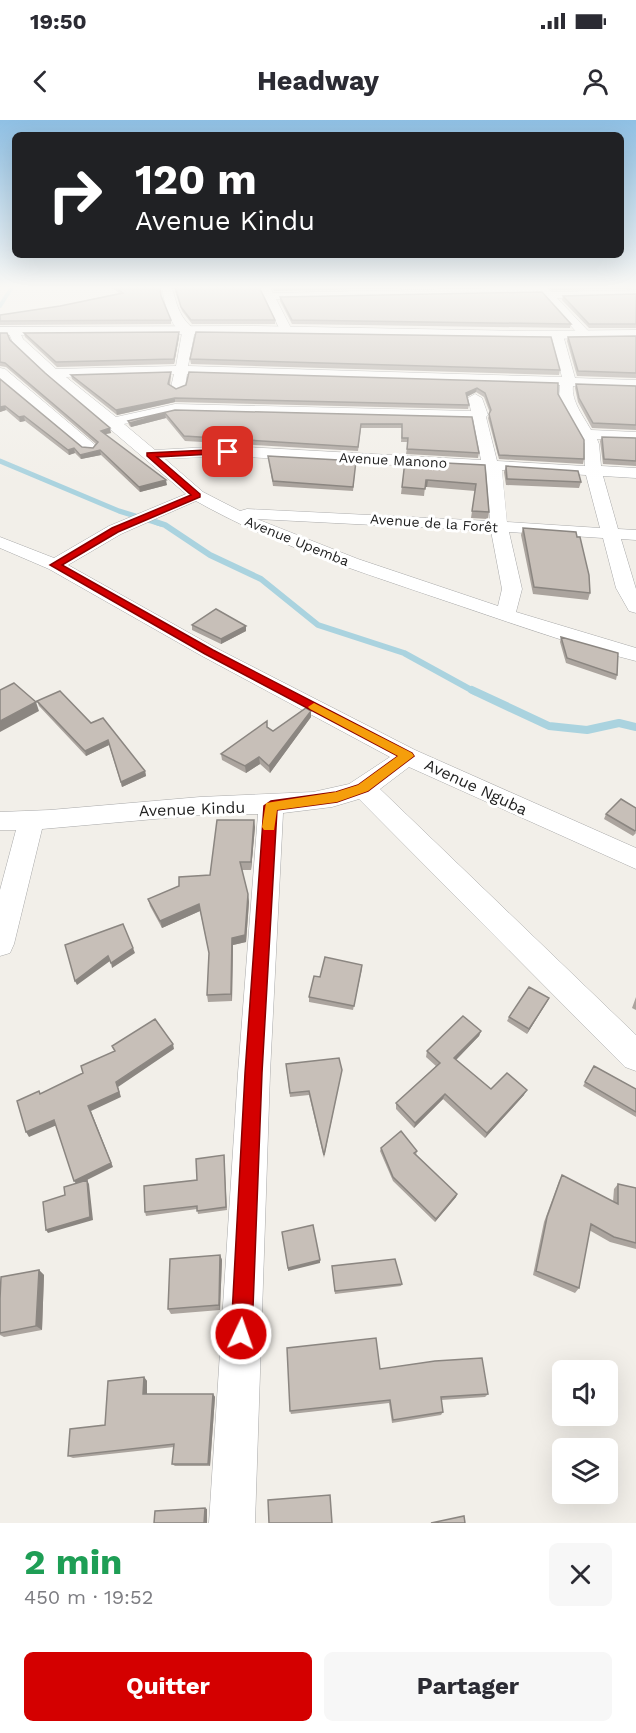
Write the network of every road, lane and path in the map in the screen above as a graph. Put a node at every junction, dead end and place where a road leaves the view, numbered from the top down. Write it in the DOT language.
graph roads {
  1 [pos="31,352"];
  2 [pos="184,352"];
  3 [pos="562,352"];
  4 [pos="181,370"];
  5 [pos="0,372"];
  6 [pos="53,373"];
  7 [pos="469,378"];
  8 [pos="569,382"];
  9 [pos="636,384"];
  10 [pos="175,408"];
  11 [pos="481,415"];
  12 [pos="113,422"];
  13 [pos="586,434"];
  14 [pos="636,436"];
  15 [pos="89,447"];
  16 [pos="150,455"];
  17 [pos="495,466"];
  18 [pos="592,470"];
  19 [pos="636,473"];
  20 [pos="197,495"];
  21 [pos="231,514"];
  22 [pos="499,528"];
  23 [pos="611,533"];
  24 [pos="636,535"];
  25 [pos="0,542"];
  26 [pos="55,565"];
  27 [pos="636,607"];
  28 [pos="506,614"];
  29 [pos="636,655"];
  30 [pos="407,756"];
  31 [pos="363,788"];
  32 [pos="271,806"];
  33 [pos="0,821"];
  34 [pos="31,821"];
  35 [pos="636,859"];
  36 [pos="0,944"];
  37 [pos="636,1056"];
  38 [pos="232,1523"];
  1 -- 6 [label="street, Avenue Upemba"];
  2 -- 4 [label="street"];
  3 -- 8 [label="street"];
  4 -- 6 [label="street"];
  4 -- 7 [label="street"];
  4 -- 10 [label="street"];
  5 -- 15 [label="street"];
  6 -- 12 [label="street, Avenue Upemba"];
  7 -- 8 [label="street"];
  7 -- 11 [label="street"];
  8 -- 9 [label="street"];
  8 -- 13 [label="street"];
  10 -- 11 [label="street"];
  10 -- 12 [label="street"];
  11 -- 17 [label="street"];
  12 -- 16 [label="street, Avenue Upemba"];
  13 -- 14 [label="street"];
  13 -- 18 [label="street"];
  16 -- 17 [label="street, Avenue Manono"];
  16 -- 20 [label="street, Avenue Upemba"];
  17 -- 18 [label="street, Avenue Manono"];
  17 -- 22 [label="street"];
  18 -- 19 [label="street, Avenue Manono"];
  18 -- 23 [label="street"];
  20 -- 21 [label="street, Avenue Upemba"];
  20 -- 26 [label="street"];
  21 -- 22 [label="street, Avenue de la Forêt"];
  21 -- 28 [label="street, Avenue Upemba"];
  22 -- 23 [label="street, Avenue de la Forêt"];
  22 -- 28 [label="street"];
  23 -- 24 [label="street, Avenue de la Forêt"];
  23 -- 27 [label="street"];
  25 -- 26 [label="street, Avenue Nguba"];
  26 -- 30 [label="street, Avenue Nguba"];
  28 -- 29 [label="street, Avenue Upemba"];
  30 -- 31 [label="street, Avenue Kindu"];
  30 -- 35 [label="street, Avenue Nguba"];
  31 -- 32 [label="street, Avenue Kindu"];
  31 -- 37 [label="street"];
  32 -- 34 [label="street, Avenue Kindu"];
  32 -- 38 [label="street"];
  33 -- 34 [label="street, Avenue Kindu"];
  34 -- 36 [label="street"];
}
